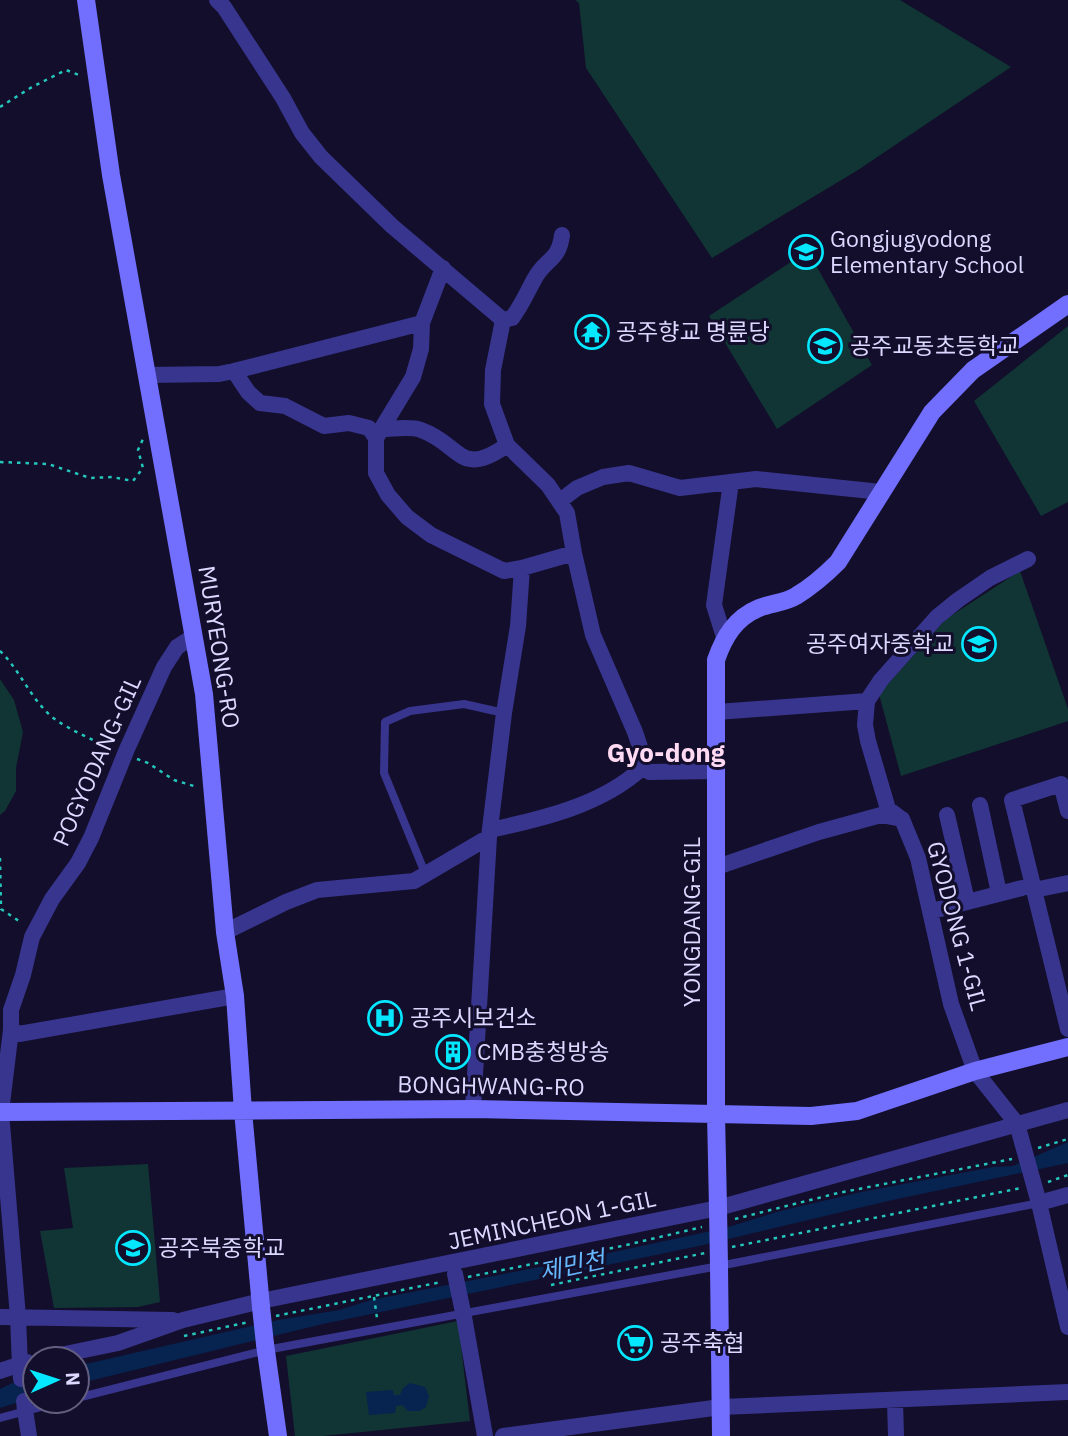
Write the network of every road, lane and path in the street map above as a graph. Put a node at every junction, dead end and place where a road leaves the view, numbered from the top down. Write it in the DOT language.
graph roads {
  1 [pos="86,0"];
  2 [pos="221,2"];
  3 [pos="79,75"];
  4 [pos="0,107"];
  5 [pos="562,235"];
  6 [pos="443,268"];
  7 [pos="1068,304"];
  8 [pos="503,320"];
  9 [pos="422,323"];
  10 [pos="234,371"];
  11 [pos="147,375"];
  12 [pos="379,434"];
  13 [pos="144,436"];
  14 [pos="507,445"];
  15 [pos="0,462"];
  16 [pos="731,482"];
  17 [pos="881,492"];
  18 [pos="560,501"];
  19 [pos="574,553"];
  20 [pos="1028,559"];
  21 [pos="522,568"];
  22 [pos="194,636"];
  23 [pos="724,637"];
  24 [pos="0,651"];
  25 [pos="867,701"];
  26 [pos="717,712"];
  27 [pos="504,713"];
  28 [pos="124,755"];
  29 [pos="642,768"];
  30 [pos="716,771"];
  31 [pos="200,788"];
  32 [pos="980,805"];
  33 [pos="1068,811"];
  34 [pos="947,815"];
  35 [pos="902,819"];
  36 [pos="489,833"];
  37 [pos="0,858"];
  38 [pos="716,867"];
  39 [pos="425,873"];
  40 [pos="1068,883"];
  41 [pos="1028,889"];
  42 [pos="999,893"];
  43 [pos="967,901"];
  44 [pos="932,911"];
  45 [pos="25,925"];
  46 [pos="225,932"];
  47 [pos="235,996"];
  48 [pos="6,1008"];
  49 [pos="1068,1029"];
  50 [pos="11,1030"];
  51 [pos="1068,1047"];
  52 [pos="975,1070"];
  53 [pos="473,1109"];
  54 [pos="1068,1110"];
  55 [pos="243,1111"];
  56 [pos="1,1112"];
  57 [pos="716,1114"];
  58 [pos="1017,1124"];
  59 [pos="1068,1175"];
  60 [pos="1045,1182"];
  61 [pos="1024,1187"];
  62 [pos="1068,1195"];
  63 [pos="1039,1203"];
  64 [pos="718,1208"];
  65 [pos="726,1248"];
  66 [pos="575,1255"];
  67 [pos="716,1259"];
  68 [pos="454,1268"];
  69 [pos="579,1280"];
  70 [pos="545,1287"];
  71 [pos="374,1297"];
  72 [pos="1065,1297"];
  73 [pos="261,1304"];
  74 [pos="0,1317"];
  75 [pos="18,1317"];
  76 [pos="183,1320"];
  77 [pos="378,1321"];
  78 [pos="1068,1327"];
  79 [pos="21,1345"];
  80 [pos="266,1347"];
  81 [pos="91,1349"];
  82 [pos="21,1368"];
  83 [pos="0,1371"];
  84 [pos="1068,1392"];
  85 [pos="91,1394"];
  86 [pos="895,1401"];
  87 [pos="721,1406"];
  88 [pos="21,1408"];
  89 [pos="25,1415"];
  90 [pos="0,1418"];
  91 [pos="29,1436"];
  92 [pos="278,1436"];
  93 [pos="485,1436"];
  94 [pos="503,1436"];
  95 [pos="721,1436"];
  96 [pos="896,1436"];
  1 -- 11 [label="main road, MURYEONG-RO"];
  2 -- 6 [label="street"];
  3 -- 4 [label="path"];
  5 -- 8 [label="street"];
  6 -- 8 [label="street"];
  6 -- 9 [label="street"];
  7 -- 17 [label="main road"];
  8 -- 14 [label="street"];
  9 -- 10 [label="street"];
  9 -- 12 [label="street"];
  10 -- 11 [label="street"];
  10 -- 12 [label="street"];
  11 -- 22 [label="main road, MURYEONG-RO"];
  12 -- 14 [label="street"];
  12 -- 21 [label="street"];
  13 -- 15 [label="path"];
  14 -- 18 [label="street"];
  16 -- 17 [label="street"];
  16 -- 18 [label="street"];
  16 -- 23 [label="street, YONGDANG-GIL"];
  17 -- 23 [label="main road"];
  18 -- 19 [label="street"];
  19 -- 21 [label="street"];
  19 -- 29 [label="street"];
  20 -- 25 [label="street"];
  21 -- 27 [label="street"];
  22 -- 28 [label="street, POGYODANG-GIL"];
  22 -- 46 [label="main road, MURYEONG-RO"];
  23 -- 26 [label="main road, YONGDANG-GIL"];
  24 -- 28 [label="path"];
  25 -- 26 [label="street"];
  25 -- 35 [label="street"];
  26 -- 30 [label="main road, YONGDANG-GIL"];
  27 -- 36 [label="street"];
  27 -- 39 [label="lane"];
  28 -- 31 [label="path"];
  28 -- 48 [label="street, POGYODANG-GIL"];
  29 -- 30 [label="street"];
  29 -- 36 [label="street"];
  30 -- 38 [label="main road, YONGDANG-GIL"];
  32 -- 42 [label="street"];
  33 -- 41 [label="street"];
  34 -- 43 [label="street"];
  35 -- 38 [label="street, GYODONG 1-GIL"];
  35 -- 44 [label="street, GYODONG 1-GIL"];
  36 -- 39 [label="street"];
  36 -- 53 [label="street"];
  37 -- 45 [label="path"];
  38 -- 57 [label="main road, YONGDANG-GIL"];
  39 -- 46 [label="street"];
  40 -- 41 [label="street"];
  41 -- 42 [label="street"];
  41 -- 49 [label="street"];
  42 -- 43 [label="street"];
  43 -- 44 [label="street"];
  44 -- 52 [label="street, GYODONG 1-GIL"];
  46 -- 47 [label="main road, MURYEONG-RO"];
  47 -- 50 [label="street"];
  47 -- 55 [label="main road, MURYEONG-RO"];
  48 -- 50 [label="street, POGYODANG-GIL"];
  50 -- 56 [label="street, POGYODANG-GIL"];
  51 -- 52 [label="main road, BONGHWANG-RO"];
  52 -- 57 [label="main road, BONGHWANG-RO"];
  52 -- 58 [label="street"];
  53 -- 55 [label="main road, BONGHWANG-RO"];
  53 -- 57 [label="main road, BONGHWANG-RO"];
  54 -- 58 [label="street, JEMINCHEON 1-GIL"];
  55 -- 56 [label="main road, BONGHWANG-RO"];
  55 -- 73 [label="main road, MURYEONG-RO"];
  56 -- 75 [label="street, POGYODANG-GIL"];
  57 -- 64 [label="main road, YONGDANG-GIL"];
  58 -- 63 [label="street, bridge"];
  58 -- 64 [label="street, JEMINCHEON 1-GIL"];
  59 -- 60 [label="path"];
  61 -- 65 [label="path"];
  62 -- 63 [label="street"];
  63 -- 67 [label="lane"];
  63 -- 72 [label="street"];
  64 -- 67 [label="main road, YONGDANG-GIL, bridge"];
  64 -- 68 [label="street, JEMINCHEON 1-GIL"];
  66 -- 69 [label="path"];
  67 -- 69 [label="path"];
  67 -- 80 [label="lane"];
  67 -- 87 [label="main road"];
  68 -- 73 [label="street, JEMINCHEON 1-GIL"];
  68 -- 93 [label="street, bridge"];
  69 -- 70 [label="path"];
  71 -- 77 [label="path"];
  72 -- 78 [label="street"];
  73 -- 76 [label="street, JEMINCHEON 1-GIL"];
  73 -- 80 [label="main road, MURYEONG-RO, bridge"];
  74 -- 75 [label="street"];
  75 -- 76 [label="street"];
  75 -- 79 [label="street, POGYODANG-GIL"];
  76 -- 81 [label="street, JEMINCHEON 1-GIL"];
  80 -- 85 [label="lane"];
  80 -- 92 [label="main road"];
  82 -- 83 [label="street"];
  84 -- 86 [label="street"];
  86 -- 87 [label="street"];
  86 -- 96 [label="street"];
  87 -- 94 [label="street"];
  87 -- 95 [label="main road"];
  88 -- 90 [label="lane"];
  89 -- 91 [label="street, POGYODANG-GIL"];
}
